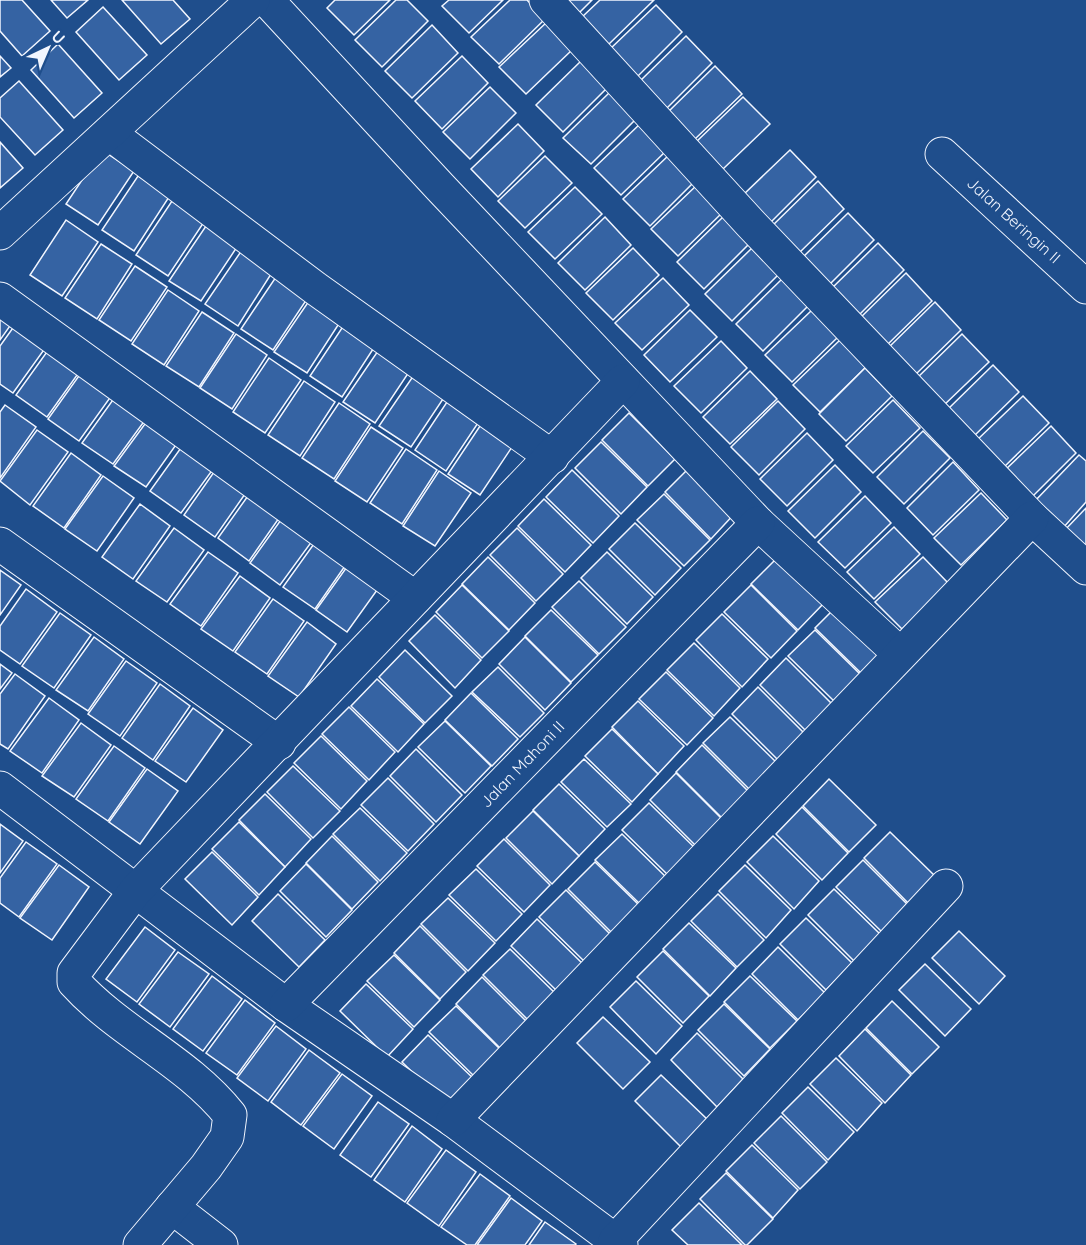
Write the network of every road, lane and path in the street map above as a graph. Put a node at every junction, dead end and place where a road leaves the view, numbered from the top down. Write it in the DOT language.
graph roads {
  1 [pos="253,0"];
  2 [pos="267,0"];
  3 [pos="546,0"];
  4 [pos="109,133"];
  5 [pos="942,154"];
  6 [pos="0,233"];
  7 [pos="1086,287"];
  8 [pos="0,298"];
  9 [pos="623,381"];
  10 [pos="552,457"];
  11 [pos="1032,518"];
  12 [pos="758,523"];
  13 [pos="0,544"];
  14 [pos="1086,568"];
  15 [pos="415,598"];
  16 [pos="900,654"];
  17 [pos="279,742"];
  18 [pos="0,788"];
  19 [pos="946,886"];
  20 [pos="136,890"];
  21 [pos="286,1005"];
  22 [pos="453,1120"];
  23 [pos="172,1207"];
  24 [pos="618,1243"];
  25 [pos="140,1245"];
  26 [pos="221,1245"];
  1 -- 4 [label="street"];
  2 -- 9 [label="street"];
  3 -- 11 [label="street"];
  4 -- 6 [label="street"];
  4 -- 10 [label="street"];
  5 -- 7 [label="street, Jalan Beringin II"];
  8 -- 15 [label="street"];
  9 -- 10 [label="street"];
  9 -- 12 [label="street"];
  10 -- 15 [label="street"];
  11 -- 14 [label="street"];
  11 -- 16 [label="street"];
  12 -- 16 [label="street"];
  12 -- 21 [label="street, Jalan Mahoni II"];
  13 -- 17 [label="street"];
  15 -- 17 [label="street"];
  16 -- 22 [label="street"];
  17 -- 20 [label="street"];
  18 -- 20 [label="street"];
  19 -- 24 [label="street"];
  20 -- 21 [label="street"];
  20 -- 23 [label="street"];
  21 -- 22 [label="street"];
  22 -- 24 [label="street"];
  23 -- 25 [label="street"];
  23 -- 26 [label="street"];
}
